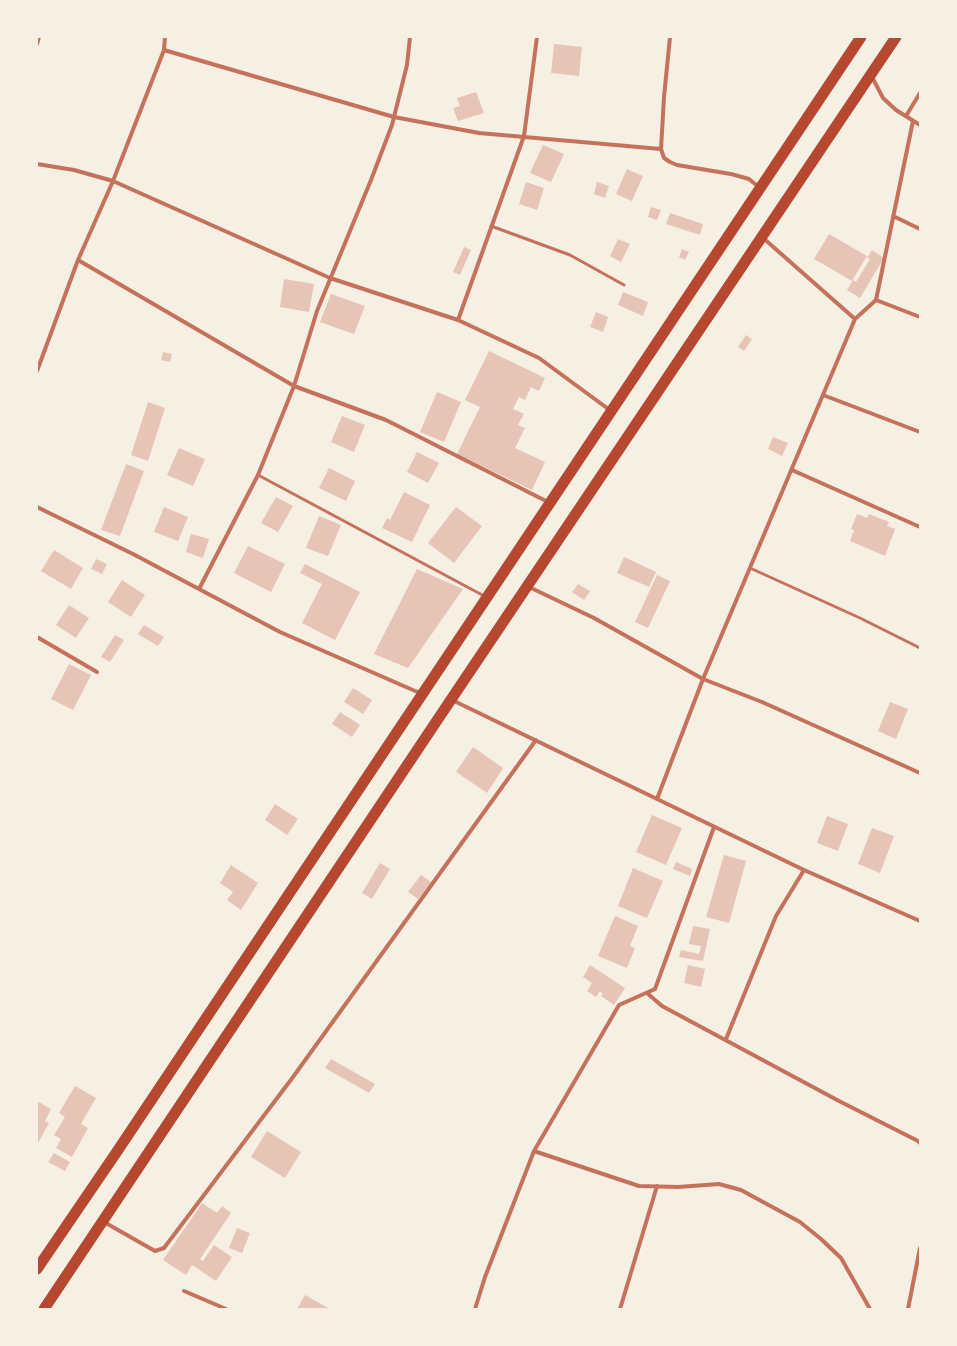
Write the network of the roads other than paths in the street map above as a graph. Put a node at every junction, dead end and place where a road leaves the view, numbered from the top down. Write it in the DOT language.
graph roads {
  1 [pos="39,37"];
  2 [pos="166,37"];
  3 [pos="410,37"];
  4 [pos="537,37"];
  5 [pos="670,37"];
  6 [pos="861,37"];
  7 [pos="896,37"];
  8 [pos="37,44"];
  9 [pos="164,50"];
  10 [pos="871,74"];
  11 [pos="920,93"];
  12 [pos="906,116"];
  13 [pos="394,117"];
  14 [pos="913,121"];
  15 [pos="920,125"];
  16 [pos="524,137"];
  17 [pos="661,149"];
  18 [pos="37,164"];
  19 [pos="113,181"];
  20 [pos="761,188"];
  21 [pos="893,216"];
  22 [pos="491,226"];
  23 [pos="920,229"];
  24 [pos="762,237"];
  25 [pos="78,260"];
  26 [pos="330,278"];
  27 [pos="624,285"];
  28 [pos="876,300"];
  29 [pos="920,317"];
  30 [pos="855,319"];
  31 [pos="458,320"];
  32 [pos="38,365"];
  33 [pos="37,371"];
  34 [pos="294,386"];
  35 [pos="823,395"];
  36 [pos="612,411"];
  37 [pos="920,432"];
  38 [pos="792,470"];
  39 [pos="258,475"];
  40 [pos="551,503"];
  41 [pos="37,507"];
  42 [pos="920,527"];
  43 [pos="750,568"];
  44 [pos="527,586"];
  45 [pos="199,589"];
  46 [pos="487,598"];
  47 [pos="37,637"];
  48 [pos="920,648"];
  49 [pos="97,672"];
  50 [pos="703,679"];
  51 [pos="423,694"];
  52 [pos="451,699"];
  53 [pos="536,740"];
  54 [pos="920,773"];
  55 [pos="657,799"];
  56 [pos="714,827"];
  57 [pos="804,870"];
  58 [pos="920,920"];
  59 [pos="647,993"];
  60 [pos="726,1039"];
  61 [pos="920,1143"];
  62 [pos="534,1151"];
  63 [pos="657,1186"];
  64 [pos="102,1221"];
  65 [pos="920,1248"];
  66 [pos="37,1269"];
  67 [pos="184,1292"];
  68 [pos="44,1309"];
  69 [pos="226,1309"];
  70 [pos="475,1309"];
  71 [pos="620,1309"];
  72 [pos="870,1309"];
  73 [pos="908,1309"];
  1 -- 8 [label="street"];
  2 -- 9 [label="street"];
  3 -- 13 [label="street"];
  4 -- 16 [label="street"];
  5 -- 17 [label="street"];
  6 -- 20 [label="highway"];
  7 -- 10 [label="highway"];
  9 -- 13 [label="street"];
  9 -- 19 [label="street"];
  10 -- 12 [label="street"];
  10 -- 24 [label="highway"];
  11 -- 12 [label="street"];
  12 -- 14 [label="street"];
  13 -- 16 [label="street"];
  13 -- 26 [label="street"];
  14 -- 15 [label="street"];
  14 -- 21 [label="street"];
  16 -- 17 [label="street"];
  16 -- 22 [label="street"];
  17 -- 20 [label="street"];
  18 -- 19 [label="street"];
  19 -- 25 [label="street"];
  19 -- 26 [label="street"];
  20 -- 36 [label="highway"];
  21 -- 23 [label="street"];
  21 -- 28 [label="street"];
  22 -- 27 [label="lane"];
  22 -- 31 [label="street"];
  24 -- 30 [label="street"];
  24 -- 44 [label="highway"];
  25 -- 32 [label="street"];
  25 -- 34 [label="street"];
  26 -- 31 [label="street"];
  26 -- 34 [label="street"];
  28 -- 29 [label="street"];
  28 -- 30 [label="street"];
  30 -- 35 [label="street"];
  31 -- 36 [label="street"];
  32 -- 33 [label="street"];
  34 -- 39 [label="street"];
  34 -- 40 [label="street"];
  35 -- 37 [label="street"];
  35 -- 38 [label="street"];
  36 -- 40 [label="highway"];
  38 -- 42 [label="street"];
  38 -- 43 [label="street"];
  39 -- 45 [label="street"];
  39 -- 46 [label="lane"];
  40 -- 46 [label="highway"];
  41 -- 45 [label="street"];
  43 -- 48 [label="lane"];
  43 -- 50 [label="street"];
  44 -- 50 [label="street"];
  44 -- 52 [label="highway"];
  45 -- 51 [label="street"];
  46 -- 51 [label="highway"];
  47 -- 49 [label="street"];
  50 -- 54 [label="street"];
  50 -- 55 [label="street"];
  51 -- 66 [label="highway"];
  52 -- 53 [label="street"];
  52 -- 64 [label="highway"];
  53 -- 55 [label="street"];
  53 -- 64 [label="street"];
  55 -- 56 [label="street"];
  56 -- 57 [label="street"];
  56 -- 59 [label="street"];
  57 -- 58 [label="street"];
  57 -- 60 [label="street"];
  59 -- 60 [label="street"];
  59 -- 62 [label="street"];
  60 -- 61 [label="street"];
  62 -- 63 [label="street"];
  62 -- 70 [label="street"];
  63 -- 71 [label="street"];
  63 -- 72 [label="street"];
  64 -- 68 [label="highway"];
  65 -- 73 [label="street"];
  67 -- 69 [label="street"];
}
